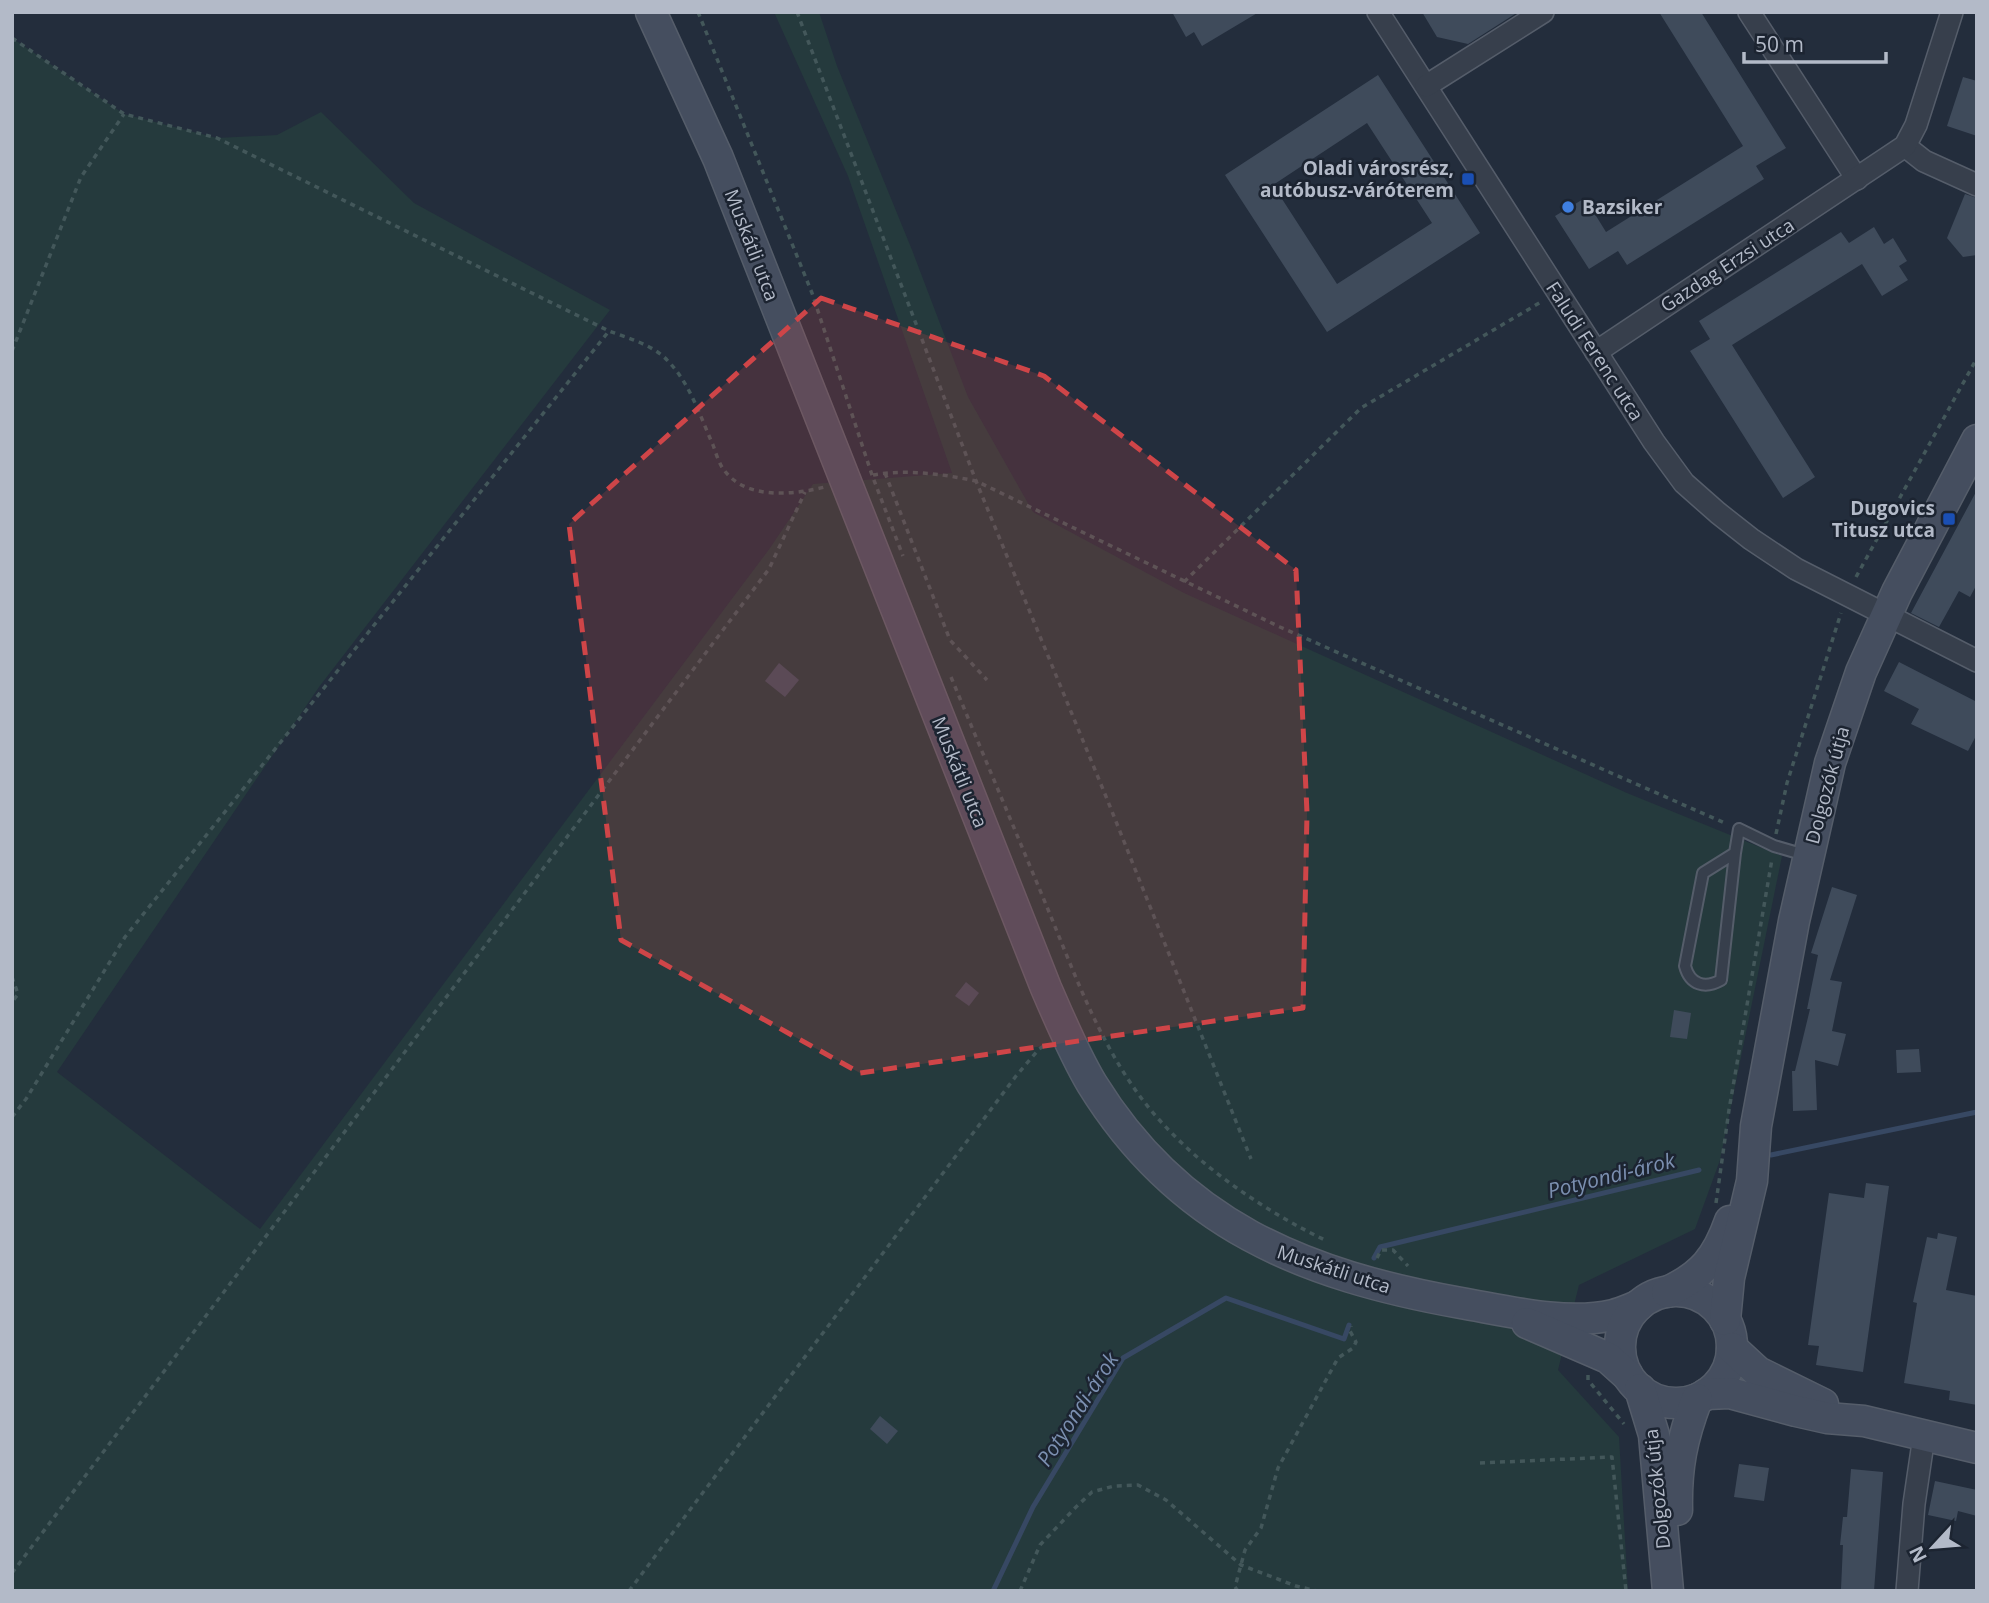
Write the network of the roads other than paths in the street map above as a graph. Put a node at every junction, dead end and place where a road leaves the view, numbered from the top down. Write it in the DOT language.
graph roads {
  1 [pos="652,12"];
  2 [pos="1378,12"];
  3 [pos="1543,12"];
  4 [pos="1749,12"];
  5 [pos="1952,12"];
  6 [pos="1426,86"];
  7 [pos="1905,146"];
  8 [pos="1857,179"];
  9 [pos="1977,185"];
  10 [pos="1596,352"];
  11 [pos="1977,440"];
  12 [pos="1887,614"];
  13 [pos="1977,661"];
  14 [pos="1735,853"];
  15 [pos="1808,856"];
  16 [pos="1752,1154"];
  17 [pos="1667,1292"];
  18 [pos="1638,1306"];
  19 [pos="1497,1310"];
  20 [pos="1728,1334"];
  21 [pos="1634,1382"];
  22 [pos="1702,1396"];
  23 [pos="1864,1421"];
  24 [pos="1924,1436"];
  25 [pos="1977,1448"];
  26 [pos="1668,1591"];
  27 [pos="1678,1591"];
  28 [pos="1907,1591"];
  1 -- 19 [label="main road, Muskátli utca"];
  2 -- 6 [label="street, Faludi Ferenc utca"];
  3 -- 6 [label="street"];
  4 -- 8 [label="street"];
  5 -- 7 [label="street"];
  6 -- 10 [label="street, Faludi Ferenc utca"];
  7 -- 8 [label="street, Gazdag Erzsi utca"];
  7 -- 9 [label="street"];
  8 -- 10 [label="street, Gazdag Erzsi utca"];
  10 -- 12 [label="street, Faludi Ferenc utca"];
  11 -- 12 [label="main road, Dolgozók útja"];
  12 -- 13 [label="street"];
  12 -- 15 [label="main road, Dolgozók útja"];
  14 -- 14 [label="lane"];
  14 -- 15 [label="lane"];
  15 -- 16 [label="main road, Dolgozók útja"];
  16 -- 17 [label="main road, Dolgozók útja"];
  16 -- 20 [label="main road, Dolgozók útja"];
  17 -- 18 [label="main road"];
  17 -- 20 [label="main road"];
  18 -- 19 [label="main road, Muskátli utca"];
  18 -- 21 [label="main road"];
  19 -- 21 [label="main road, Muskátli utca"];
  20 -- 22 [label="main road"];
  20 -- 23 [label="main road"];
  21 -- 22 [label="main road"];
  21 -- 26 [label="main road, Dolgozók útja"];
  22 -- 23 [label="main road"];
  22 -- 27 [label="main road, Dolgozók útja"];
  23 -- 24 [label="main road"];
  24 -- 25 [label="main road"];
  24 -- 28 [label="street"];
}
